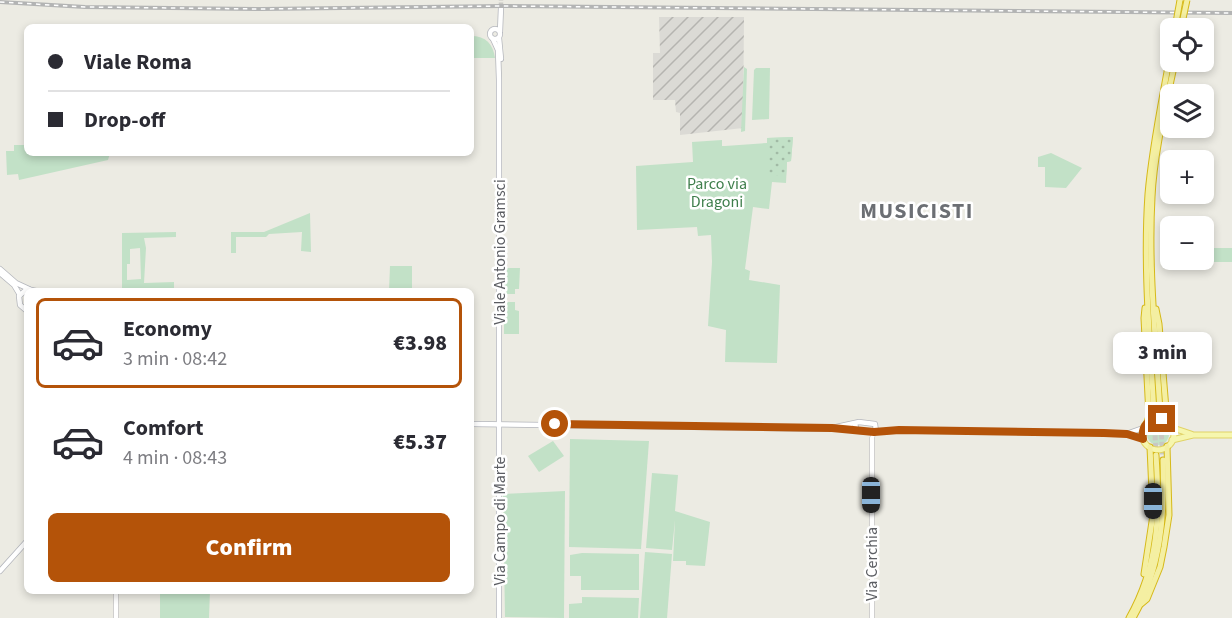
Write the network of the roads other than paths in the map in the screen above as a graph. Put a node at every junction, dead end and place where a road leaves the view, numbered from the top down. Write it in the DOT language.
graph roads {
  1 [pos="1180,0"];
  2 [pos="1186,0"];
  3 [pos="501,8"];
  4 [pos="1177,18"];
  5 [pos="1183,18"];
  6 [pos="1171,72"];
  7 [pos="0,271"];
  8 [pos="27,288"];
  9 [pos="24,292"];
  10 [pos="1150,292"];
  11 [pos="20,295"];
  12 [pos="24,308"];
  13 [pos="1157,413"];
  14 [pos="1167,421"];
  15 [pos="1147,422"];
  16 [pos="474,424"];
  17 [pos="499,424"];
  18 [pos="855,426"];
  19 [pos="1143,428"];
  20 [pos="1173,428"];
  21 [pos="873,432"];
  22 [pos="1127,434"];
  23 [pos="1193,435"];
  24 [pos="1232,435"];
  25 [pos="1143,439"];
  26 [pos="1172,440"];
  27 [pos="1167,446"];
  28 [pos="1150,447"];
  29 [pos="1156,455"];
  30 [pos="1163,460"];
  31 [pos="24,544"];
  32 [pos="0,571"];
  33 [pos="116,594"];
  34 [pos="1138,606"];
  35 [pos="116,618"];
  36 [pos="499,618"];
  37 [pos="872,618"];
  38 [pos="1129,618"];
  39 [pos="1133,618"];
  1 -- 4 [label="highway, bridge"];
  2 -- 5 [label="highway, bridge"];
  3 -- 17 [label="main road, Viale Antonio Gramsci"];
  6 -- 10 [label="highway"];
  7 -- 8 [label="main road"];
  7 -- 11 [label="main road"];
  9 -- 11 [label="main road"];
  10 -- 13 [label="highway"];
  10 -- 14 [label="highway"];
  10 -- 15 [label="highway"];
  11 -- 12 [label="main road"];
  14 -- 15 [label="main road"];
  14 -- 20 [label="main road"];
  15 -- 19 [label="main road"];
  16 -- 17 [label="main road"];
  17 -- 18 [label="main road"];
  17 -- 36 [label="main road, Via Campo di Marte"];
  18 -- 21 [label="main road"];
  18 -- 21 [label="main road"];
  19 -- 22 [label="main road"];
  19 -- 25 [label="main road"];
  20 -- 23 [label="main road"];
  20 -- 26 [label="main road"];
  21 -- 22 [label="main road"];
  21 -- 37 [label="street, Via Cerchia"];
  22 -- 25 [label="main road"];
  23 -- 24 [label="main road"];
  23 -- 26 [label="main road"];
  25 -- 28 [label="main road"];
  26 -- 27 [label="main road"];
  27 -- 28 [label="main road"];
  27 -- 34 [label="highway"];
  28 -- 34 [label="highway"];
  29 -- 34 [label="highway"];
  30 -- 34 [label="highway"];
  31 -- 32 [label="main road"];
  33 -- 35 [label="street"];
  34 -- 38 [label="highway"];
  34 -- 39 [label="highway"];
}
